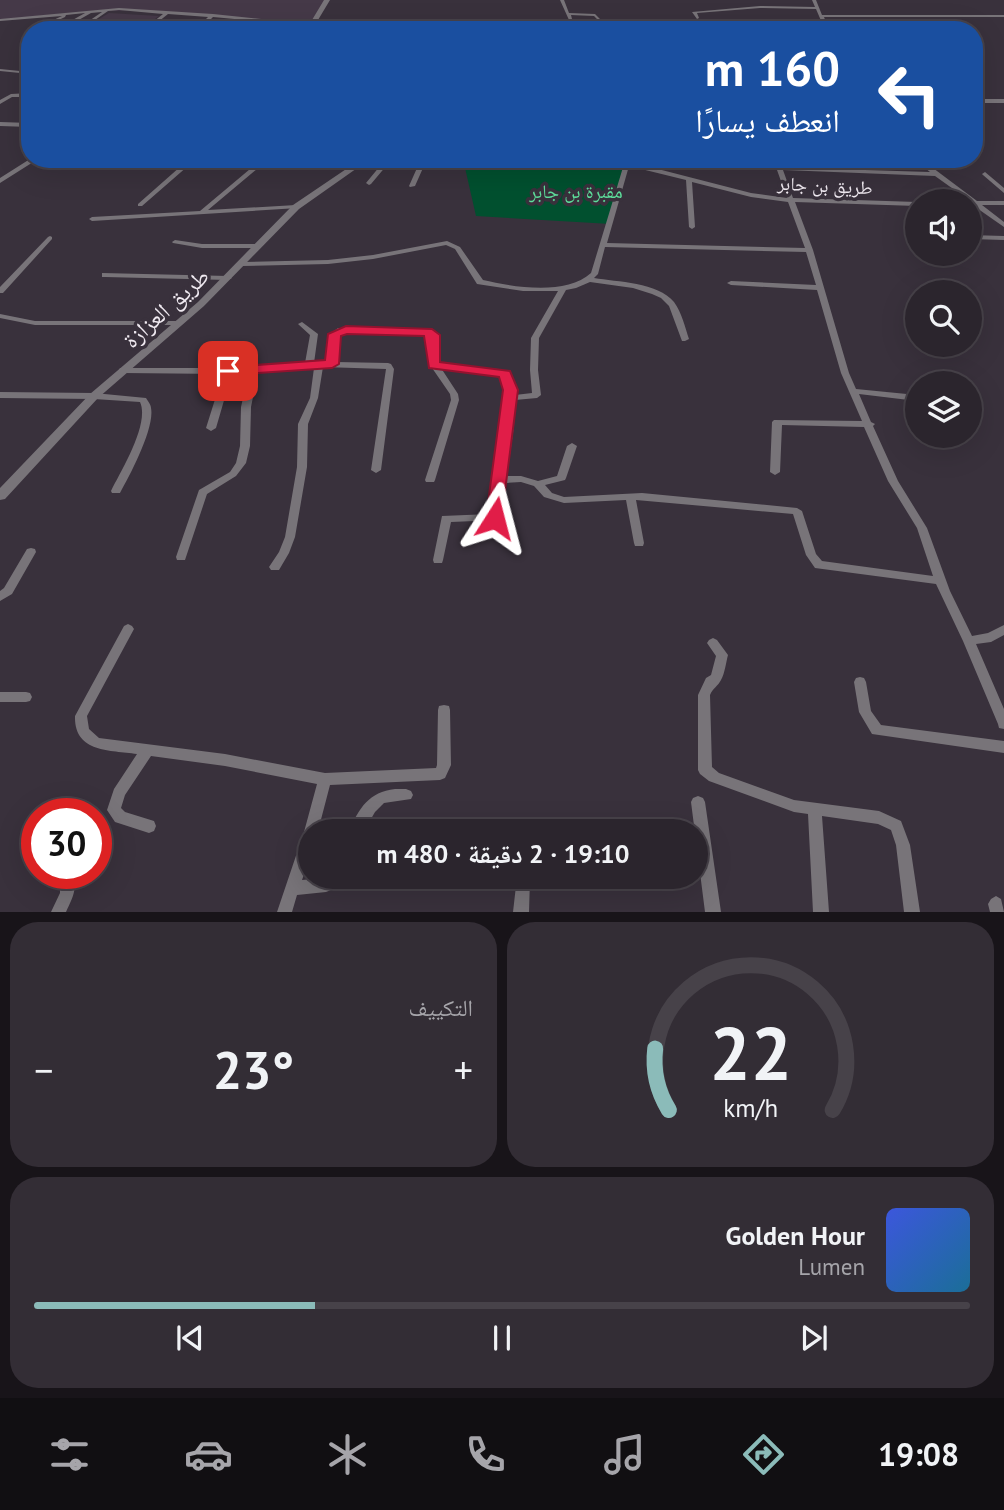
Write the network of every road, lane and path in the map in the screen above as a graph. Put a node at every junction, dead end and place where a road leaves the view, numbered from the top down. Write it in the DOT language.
graph roads {
  1 [pos="327,0"];
  2 [pos="562,0"];
  3 [pos="814,0"];
  4 [pos="817,8"];
  5 [pos="110,9"];
  6 [pos="92,10"];
  7 [pos="168,12"];
  8 [pos="66,13"];
  9 [pos="570,14"];
  10 [pos="213,15"];
  11 [pos="821,16"];
  12 [pos="1004,16"];
  13 [pos="698,18"];
  14 [pos="252,19"];
  15 [pos="51,21"];
  16 [pos="73,21"];
  17 [pos="91,21"];
  18 [pos="156,21"];
  19 [pos="206,21"];
  20 [pos="271,21"];
  21 [pos="314,21"];
  22 [pos="573,21"];
  23 [pos="621,21"];
  24 [pos="823,21"];
  25 [pos="0,22"];
  26 [pos="0,71"];
  27 [pos="21,72"];
  28 [pos="21,95"];
  29 [pos="983,101"];
  30 [pos="1004,101"];
  31 [pos="0,102"];
  32 [pos="0,124"];
  33 [pos="21,125"];
  34 [pos="21,168"];
  35 [pos="183,168"];
  36 [pos="255,168"];
  37 [pos="353,168"];
  38 [pos="382,168"];
  39 [pos="420,168"];
  40 [pos="625,168"];
  41 [pos="645,168"];
  42 [pos="779,168"];
  43 [pos="928,168"];
  44 [pos="936,174"];
  45 [pos="985,174"];
  46 [pos="689,180"];
  47 [pos="0,181"];
  48 [pos="369,183"];
  49 [pos="412,186"];
  50 [pos="954,189"];
  51 [pos="1004,191"];
  52 [pos="790,201"];
  53 [pos="982,203"];
  54 [pos="1004,203"];
  55 [pos="905,204"];
  56 [pos="140,205"];
  57 [pos="296,207"];
  58 [pos="982,210"];
  59 [pos="203,211"];
  60 [pos="92,219"];
  61 [pos="1004,225"];
  62 [pos="692,227"];
  63 [pos="982,237"];
  64 [pos="50,238"];
  65 [pos="1004,238"];
  66 [pos="175,242"];
  67 [pos="603,245"];
  68 [pos="257,246"];
  69 [pos="808,250"];
  70 [pos="242,264"];
  71 [pos="104,275"];
  72 [pos="228,278"];
  73 [pos="591,280"];
  74 [pos="731,283"];
  75 [pos="820,288"];
  76 [pos="562,290"];
  77 [pos="0,291"];
  78 [pos="0,316"];
  79 [pos="179,323"];
  80 [pos="302,324"];
  81 [pos="685,339"];
  82 [pos="332,364"];
  83 [pos="433,365"];
  84 [pos="314,366"];
  85 [pos="254,369"];
  86 [pos="124,370"];
  87 [pos="228,371"];
  88 [pos="854,391"];
  89 [pos="0,395"];
  90 [pos="94,396"];
  91 [pos="905,397"];
  92 [pos="510,398"];
  93 [pos="870,424"];
  94 [pos="211,428"];
  95 [pos="572,446"];
  96 [pos="376,470"];
  97 [pos="775,472"];
  98 [pos="430,480"];
  99 [pos="501,480"];
  100 [pos="538,484"];
  101 [pos="116,491"];
  102 [pos="0,496"];
  103 [pos="630,497"];
  104 [pos="639,543"];
  105 [pos="31,552"];
  106 [pos="181,558"];
  107 [pos="438,560"];
  108 [pos="275,567"];
  109 [pos="941,581"];
  110 [pos="0,597"];
  111 [pos="128,629"];
  112 [pos="1004,630"];
  113 [pos="969,641"];
  114 [pos="713,643"];
  115 [pos="860,682"];
  116 [pos="0,696"];
  117 [pos="26,696"];
  118 [pos="444,710"];
  119 [pos="1004,724"];
  120 [pos="1004,747"];
  121 [pos="147,751"];
  122 [pos="325,779"];
  123 [pos="406,795"];
  124 [pos="698,802"];
  125 [pos="815,809"];
  126 [pos="314,819"];
  127 [pos="363,819"];
  128 [pos="149,826"];
  129 [pos="298,874"];
  130 [pos="294,888"];
  131 [pos="298,888"];
  132 [pos="67,889"];
  133 [pos="522,889"];
  134 [pos="58,912"];
  135 [pos="284,912"];
  136 [pos="521,912"];
  137 [pos="713,912"];
  138 [pos="821,912"];
  139 [pos="912,912"];
  1 -- 21 [label="street"];
  2 -- 9 [label="street"];
  3 -- 4 [label="street"];
  4 -- 11 [label="street"];
  4 -- 13 [label="street"];
  5 -- 6 [label="street"];
  5 -- 7 [label="street"];
  5 -- 17 [label="street"];
  6 -- 8 [label="street"];
  6 -- 16 [label="street"];
  7 -- 10 [label="street"];
  7 -- 18 [label="street"];
  8 -- 15 [label="street"];
  8 -- 25 [label="street"];
  9 -- 22 [label="street"];
  9 -- 23 [label="street"];
  10 -- 14 [label="street"];
  10 -- 19 [label="street"];
  11 -- 12 [label="street"];
  11 -- 24 [label="street"];
  14 -- 20 [label="street"];
  26 -- 27 [label="street"];
  28 -- 31 [label="street"];
  29 -- 30 [label="street"];
  32 -- 33 [label="street"];
  34 -- 47 [label="street"];
  35 -- 56 [label="street"];
  36 -- 59 [label="street"];
  37 -- 57 [label="street, طريق العزازة"];
  38 -- 48 [label="street"];
  39 -- 49 [label="street"];
  40 -- 67 [label="street"];
  41 -- 46 [label="street, طريق بن جابر"];
  42 -- 44 [label="street"];
  42 -- 52 [label="street"];
  43 -- 44 [label="street"];
  44 -- 50 [label="street"];
  45 -- 51 [label="street"];
  46 -- 52 [label="street, طريق بن جابر"];
  46 -- 62 [label="street"];
  52 -- 55 [label="street, طريق بن جابر"];
  52 -- 69 [label="street"];
  53 -- 54 [label="street"];
  57 -- 59 [label="street"];
  57 -- 68 [label="street, طريق العزازة"];
  58 -- 61 [label="street"];
  59 -- 60 [label="street"];
  63 -- 65 [label="street"];
  64 -- 77 [label="street"];
  66 -- 68 [label="street"];
  67 -- 69 [label="street"];
  67 -- 73 [label="street"];
  68 -- 70 [label="street, طريق العزازة"];
  69 -- 75 [label="street"];
  70 -- 72 [label="street, طريق العزازة"];
  70 -- 76 [label="street"];
  71 -- 72 [label="street"];
  72 -- 79 [label="street, طريق العزازة"];
  73 -- 76 [label="street"];
  73 -- 81 [label="street"];
  74 -- 75 [label="street"];
  75 -- 88 [label="street"];
  76 -- 92 [label="street"];
  78 -- 79 [label="street"];
  79 -- 86 [label="street, طريق العزازة"];
  80 -- 84 [label="street"];
  82 -- 83 [label="street"];
  82 -- 84 [label="street"];
  82 -- 96 [label="street"];
  83 -- 92 [label="street"];
  83 -- 98 [label="street"];
  84 -- 85 [label="street"];
  84 -- 108 [label="street"];
  85 -- 87 [label="street"];
  85 -- 106 [label="street"];
  86 -- 87 [label="street"];
  86 -- 90 [label="street, طريق العزازة"];
  87 -- 94 [label="street"];
  88 -- 91 [label="street"];
  88 -- 93 [label="street"];
  89 -- 90 [label="street"];
  90 -- 101 [label="street"];
  90 -- 102 [label="street, طريق العزازة"];
  92 -- 99 [label="street"];
  93 -- 97 [label="street"];
  93 -- 109 [label="street"];
  95 -- 100 [label="street"];
  99 -- 100 [label="street"];
  99 -- 107 [label="street"];
  100 -- 103 [label="street"];
  103 -- 104 [label="street"];
  103 -- 109 [label="street"];
  105 -- 110 [label="street"];
  109 -- 113 [label="street"];
  111 -- 121 [label="street"];
  112 -- 113 [label="street"];
  113 -- 119 [label="street"];
  114 -- 125 [label="street"];
  115 -- 120 [label="street"];
  116 -- 117 [label="street"];
  118 -- 122 [label="street"];
  121 -- 122 [label="street"];
  121 -- 128 [label="street"];
  122 -- 126 [label="street"];
  123 -- 127 [label="street"];
  124 -- 137 [label="street"];
  125 -- 138 [label="street"];
  125 -- 139 [label="street"];
  129 -- 130 [label="street"];
  130 -- 131 [label="street"];
  130 -- 135 [label="street"];
  132 -- 134 [label="street"];
  133 -- 136 [label="street"];
}
